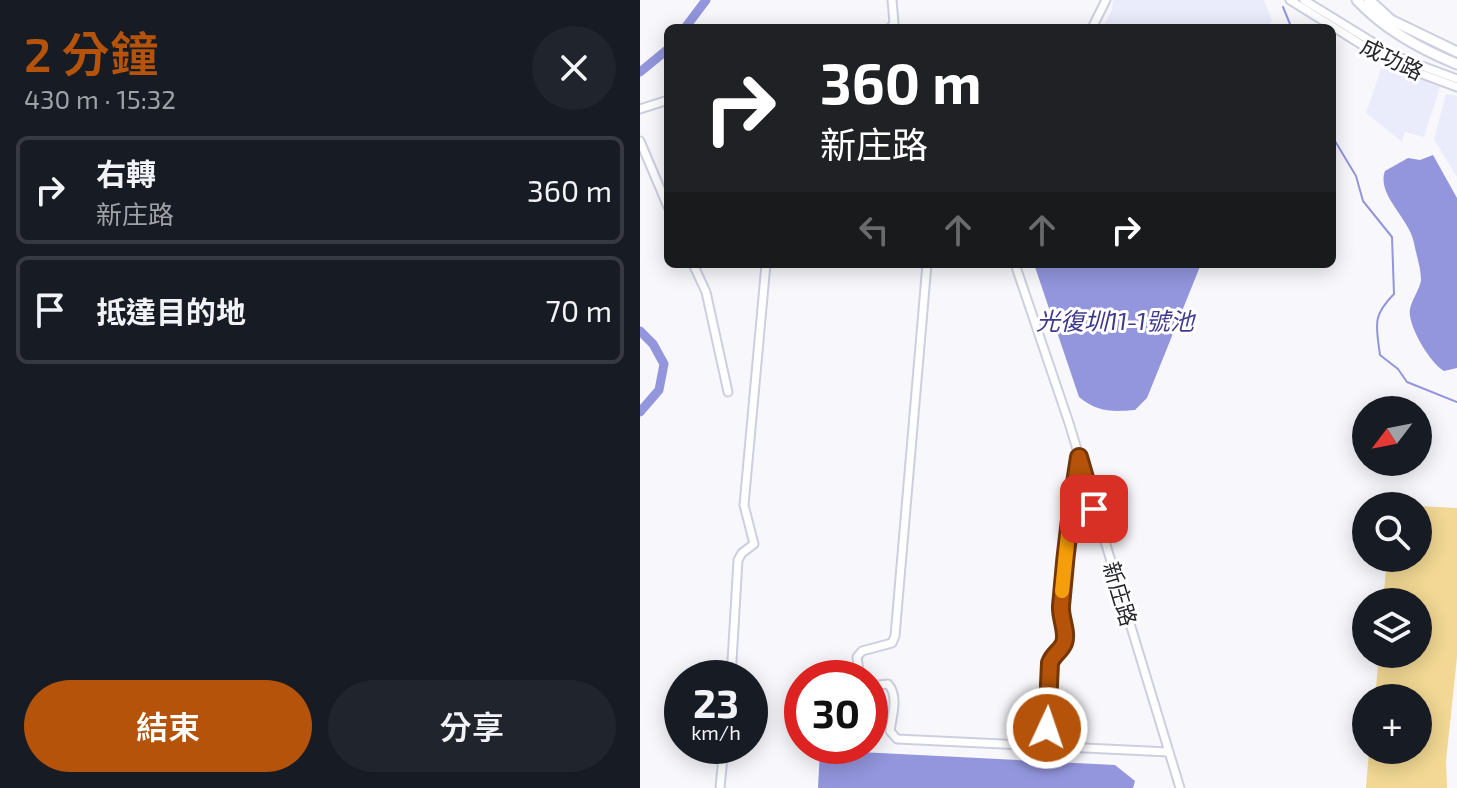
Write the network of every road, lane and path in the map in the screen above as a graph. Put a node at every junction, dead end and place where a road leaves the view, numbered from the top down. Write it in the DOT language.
graph roads {
  1 [pos="892,0"];
  2 [pos="1106,0"];
  3 [pos="1290,0"];
  4 [pos="1304,0"];
  5 [pos="1357,0"];
  6 [pos="1369,0"];
  7 [pos="893,24"];
  8 [pos="1094,24"];
  9 [pos="1329,24"];
  10 [pos="1336,29"];
  11 [pos="1457,52"];
  12 [pos="1457,64"];
  13 [pos="1457,79"];
  14 [pos="1457,87"];
  15 [pos="664,101"];
  16 [pos="640,109"];
  17 [pos="640,141"];
  18 [pos="664,198"];
  19 [pos="695,268"];
  20 [pos="766,268"];
  21 [pos="927,268"];
  22 [pos="1016,268"];
  23 [pos="728,392"];
  24 [pos="1079,457"];
  25 [pos="732,660"];
  26 [pos="857,660"];
  27 [pos="888,684"];
  28 [pos="1045,746"];
  29 [pos="1169,752"];
  30 [pos="722,764"];
  31 [pos="720,788"];
  32 [pos="1180,788"];
  1 -- 7 [label="street"];
  2 -- 8 [label="street"];
  3 -- 9 [label="street, 成功路"];
  4 -- 13 [label="street, 成功路"];
  5 -- 12 [label="main road"];
  6 -- 11 [label="main road"];
  10 -- 14 [label="street, 成功路"];
  15 -- 16 [label="street"];
  17 -- 18 [label="street"];
  19 -- 23 [label="street"];
  20 -- 25 [label="street"];
  21 -- 26 [label="street"];
  22 -- 24 [label="street, 新庄路"];
  24 -- 28 [label="street"];
  24 -- 29 [label="street, 新庄路"];
  27 -- 28 [label="street"];
  28 -- 29 [label="street"];
  29 -- 32 [label="street, 新庄路"];
  30 -- 31 [label="street"];
}
